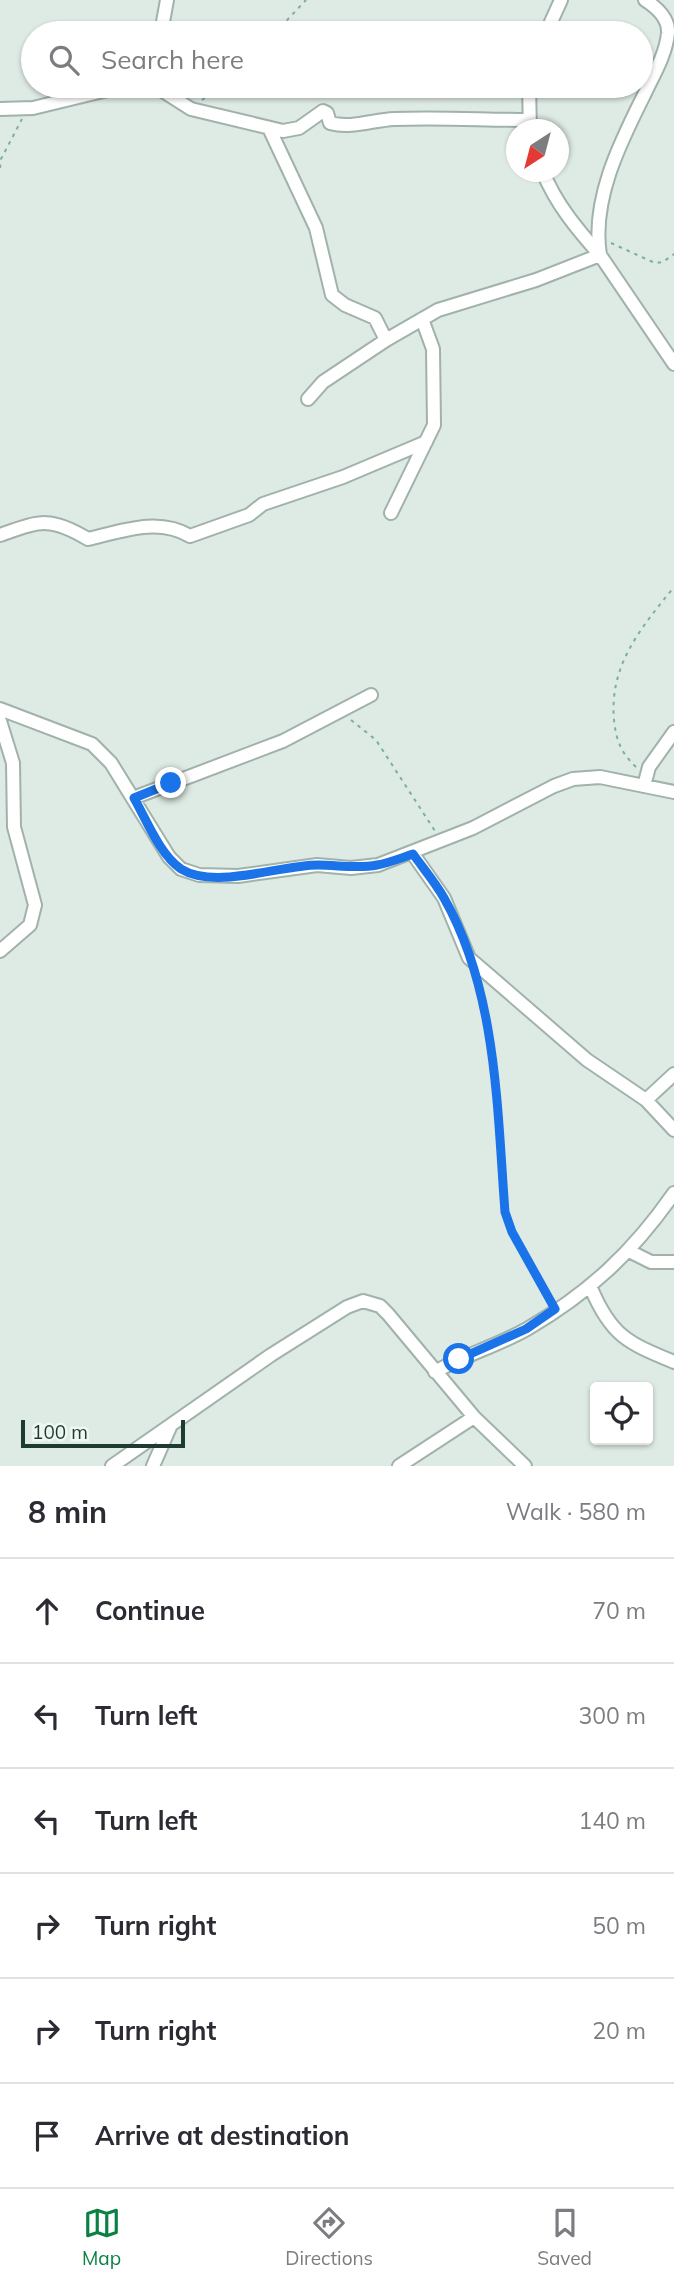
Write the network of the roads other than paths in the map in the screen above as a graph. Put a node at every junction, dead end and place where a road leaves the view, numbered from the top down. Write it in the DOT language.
graph roads {
  1 [pos="167,0"];
  2 [pos="561,0"];
  3 [pos="645,0"];
  4 [pos="163,21"];
  5 [pos="551,21"];
  6 [pos="671,30"];
  7 [pos="653,76"];
  8 [pos="74,98"];
  9 [pos="174,98"];
  10 [pos="529,98"];
  11 [pos="643,98"];
  12 [pos="0,109"];
  13 [pos="530,119"];
  14 [pos="506,123"];
  15 [pos="269,128"];
  16 [pos="548,182"];
  17 [pos="600,255"];
  18 [pos="422,319"];
  19 [pos="386,340"];
  20 [pos="674,364"];
  21 [pos="308,398"];
  22 [pos="426,442"];
  23 [pos="391,513"];
  24 [pos="0,535"];
  25 [pos="371,695"];
  26 [pos="0,709"];
  27 [pos="0,721"];
  28 [pos="674,732"];
  29 [pos="645,782"];
  30 [pos="674,792"];
  31 [pos="134,798"];
  32 [pos="413,854"];
  33 [pos="0,951"];
  34 [pos="674,1074"];
  35 [pos="646,1100"];
  36 [pos="674,1129"];
  37 [pos="674,1193"];
  38 [pos="629,1251"];
  39 [pos="674,1262"];
  40 [pos="591,1288"];
  41 [pos="674,1362"];
  42 [pos="435,1372"];
  43 [pos="474,1417"];
  44 [pos="170,1427"];
  45 [pos="112,1466"];
  46 [pos="153,1466"];
  47 [pos="399,1466"];
  48 [pos="525,1466"];
  1 -- 4 [label="street"];
  2 -- 5 [label="street"];
  3 -- 6 [label="street"];
  6 -- 7 [label="street"];
  8 -- 12 [label="street"];
  9 -- 15 [label="street"];
  10 -- 13 [label="street"];
  11 -- 17 [label="street"];
  14 -- 15 [label="street"];
  15 -- 19 [label="street"];
  16 -- 17 [label="street"];
  17 -- 18 [label="street"];
  17 -- 20 [label="street"];
  18 -- 19 [label="street"];
  18 -- 22 [label="street"];
  19 -- 21 [label="street"];
  22 -- 23 [label="street"];
  22 -- 24 [label="street"];
  25 -- 31 [label="street"];
  26 -- 31 [label="street"];
  27 -- 33 [label="street"];
  28 -- 29 [label="street"];
  29 -- 30 [label="street"];
  29 -- 32 [label="street"];
  31 -- 32 [label="street"];
  32 -- 35 [label="street"];
  34 -- 35 [label="street"];
  35 -- 36 [label="street"];
  37 -- 38 [label="street"];
  38 -- 39 [label="street"];
  38 -- 40 [label="street"];
  40 -- 41 [label="street"];
  40 -- 42 [label="street"];
  42 -- 43 [label="street"];
  42 -- 44 [label="street"];
  43 -- 47 [label="street"];
  43 -- 48 [label="street"];
  44 -- 45 [label="street"];
  44 -- 46 [label="street"];
}
